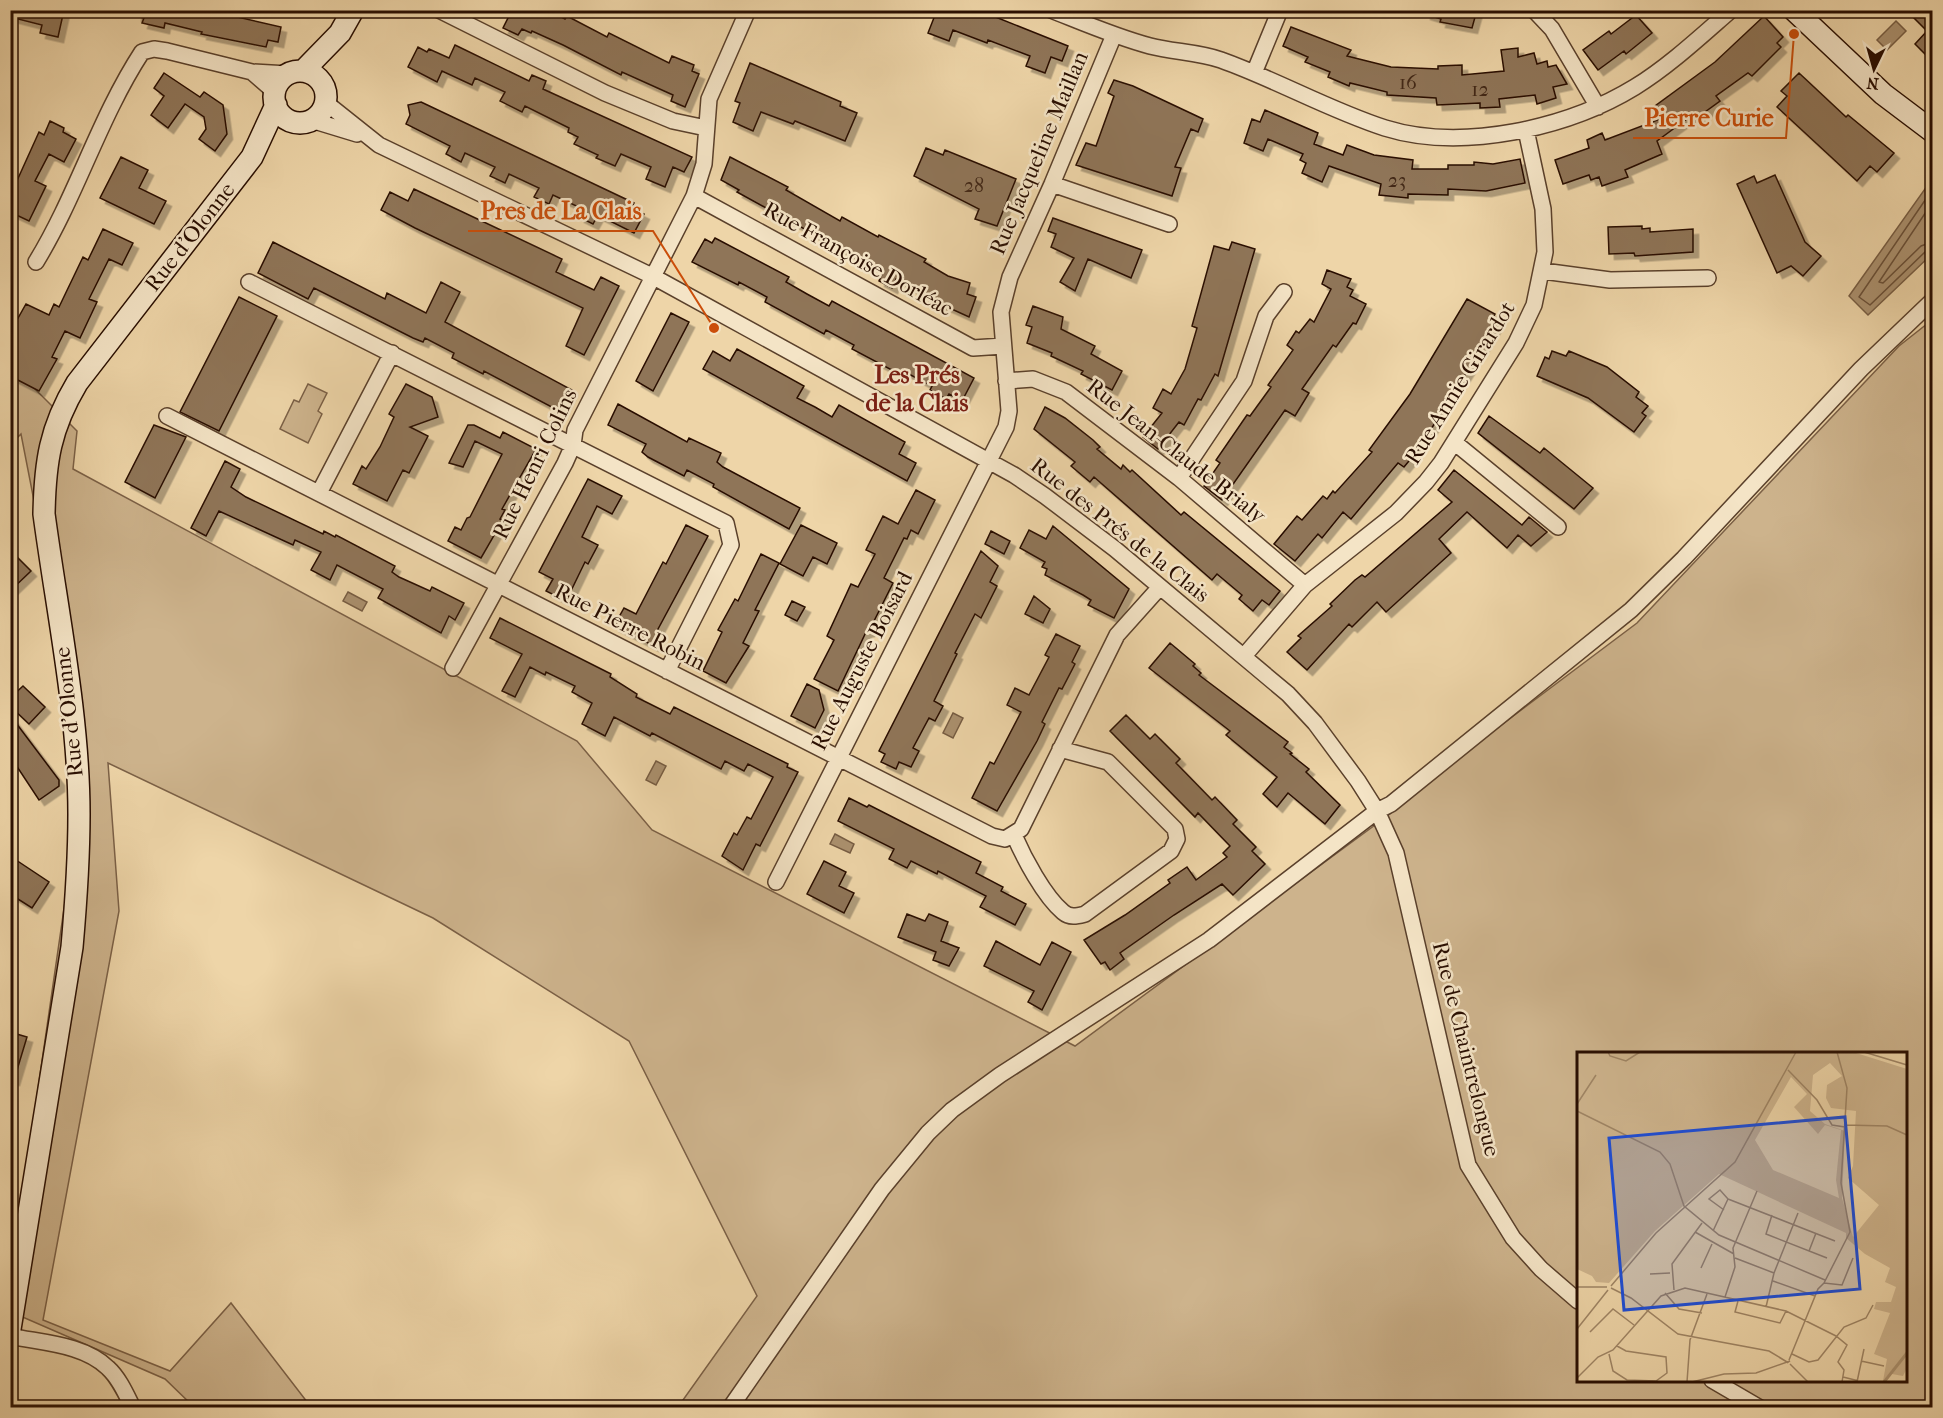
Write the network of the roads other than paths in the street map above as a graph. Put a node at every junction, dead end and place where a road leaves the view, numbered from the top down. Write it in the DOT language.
graph roads {
  1 [pos="353,10"];
  2 [pos="439,10"];
  3 [pos="747,10"];
  4 [pos="1052,10"];
  5 [pos="1280,10"];
  6 [pos="1534,10"];
  7 [pos="1731,10"];
  8 [pos="1794,10"];
  9 [pos="340,33"];
  10 [pos="1114,35"];
  11 [pos="252,72"];
  12 [pos="296,73"];
  13 [pos="1254,73"];
  14 [pos="324,95"];
  15 [pos="276,98"];
  16 [pos="1598,107"];
  17 [pos="305,121"];
  18 [pos="706,128"];
  19 [pos="1526,130"];
  20 [pos="1932,131"];
  21 [pos="366,136"];
  22 [pos="252,157"];
  23 [pos="1052,184"];
  24 [pos="694,196"];
  25 [pos="1169,224"];
  26 [pos="36,262"];
  27 [pos="1543,271"];
  28 [pos="652,276"];
  29 [pos="1708,278"];
  30 [pos="249,282"];
  31 [pos="1284,291"];
  32 [pos="1932,302"];
  33 [pos="1003,346"];
  34 [pos="392,353"];
  35 [pos="1006,381"];
  36 [pos="167,416"];
  37 [pos="1454,442"];
  38 [pos="573,446"];
  39 [pos="989,461"];
  40 [pos="1179,478"];
  41 [pos="319,493"];
  42 [pos="1558,526"];
  43 [pos="500,585"];
  44 [pos="1305,585"];
  45 [pos="1160,587"];
  46 [pos="1244,656"];
  47 [pos="453,668"];
  48 [pos="667,670"];
  49 [pos="1060,749"];
  50 [pos="839,758"];
  51 [pos="1377,811"];
  52 [pos="1014,835"];
  53 [pos="776,882"];
  54 [pos="1577,1300"];
  55 [pos="10,1329"];
  56 [pos="10,1336"];
  57 [pos="1716,1382"];
  58 [pos="134,1407"];
  59 [pos="730,1407"];
  60 [pos="1760,1407"];
  1 -- 9 [label="street, Rue d'Olonne"];
  2 -- 18 [label="street"];
  3 -- 18 [label="street, Rue Henri Colins"];
  4 -- 10 [label="street"];
  5 -- 13 [label="street"];
  6 -- 16 [label="street"];
  7 -- 16 [label="street, Rue Jacqueline Maillan"];
  8 -- 20 [label="street"];
  9 -- 12 [label="street, Rue d'Olonne"];
  9 -- 14 [label="street, Rue d'Olonne"];
  10 -- 13 [label="street, Rue Jacqueline Maillan"];
  10 -- 23 [label="street, Rue Jacqueline Maillan"];
  11 -- 12 [label="street"];
  11 -- 15 [label="street"];
  11 -- 26 [label="street"];
  12 -- 14 [label="street"];
  12 -- 15 [label="street, Rue d'Olonne"];
  13 -- 19 [label="street, Rue Jacqueline Maillan"];
  14 -- 17 [label="street, Rue d'Olonne"];
  14 -- 21 [label="street, Rue des Prés de la Clais"];
  15 -- 17 [label="street"];
  15 -- 22 [label="street, Rue d'Olonne"];
  16 -- 19 [label="street, Rue Jacqueline Maillan"];
  17 -- 21 [label="street, Rue des Prés de la Clais"];
  17 -- 22 [label="street, Rue d'Olonne"];
  18 -- 24 [label="street, Rue Henri Colins"];
  19 -- 27 [label="street, Rue Annie Girardot"];
  21 -- 28 [label="street, Rue des Prés de la Clais"];
  22 -- 55 [label="street, Rue d'Olonne"];
  23 -- 25 [label="street"];
  23 -- 33 [label="street, Rue Jacqueline Maillan"];
  24 -- 28 [label="street, Rue Henri Colins"];
  24 -- 33 [label="street, Rue Françoise Dorléac"];
  27 -- 29 [label="street"];
  27 -- 37 [label="street, Rue Annie Girardot"];
  28 -- 38 [label="street, Rue Henri Colins"];
  28 -- 39 [label="street, Rue des Prés de la Clais"];
  30 -- 34 [label="street"];
  31 -- 40 [label="street"];
  32 -- 51 [label="street"];
  33 -- 35 [label="street, Rue Jacqueline Maillan"];
  34 -- 38 [label="street"];
  34 -- 41 [label="street"];
  35 -- 39 [label="street, Rue Jacqueline Maillan"];
  35 -- 40 [label="street, Rue Jean-Claude Brialy"];
  36 -- 41 [label="street, Rue Pierre Robin"];
  37 -- 42 [label="street"];
  37 -- 44 [label="street, Rue Annie Girardot"];
  38 -- 43 [label="street, Rue Henri Colins"];
  38 -- 48 [label="street"];
  39 -- 45 [label="street, Rue des Prés de la Clais"];
  39 -- 50 [label="street, Rue Auguste Boisard"];
  40 -- 44 [label="street, Rue Jean-Claude Brialy"];
  41 -- 43 [label="street, Rue Pierre Robin"];
  43 -- 47 [label="street, Rue Henri Colins"];
  43 -- 48 [label="street, Rue Pierre Robin"];
  44 -- 46 [label="street, Rue Annie Girardot"];
  45 -- 46 [label="street, Rue des Prés de la Clais"];
  45 -- 49 [label="street"];
  46 -- 51 [label="street, Rue des Prés de la Clais"];
  48 -- 50 [label="street, Rue Pierre Robin"];
  49 -- 52 [label="street"];
  49 -- 52 [label="street"];
  50 -- 52 [label="street, Rue Pierre Robin"];
  50 -- 53 [label="street, Rue Auguste Boisard"];
  51 -- 54 [label="street, Rue de Chaintrelongue"];
  51 -- 59 [label="street"];
  56 -- 58 [label="street"];
  57 -- 60 [label="street"];
}
